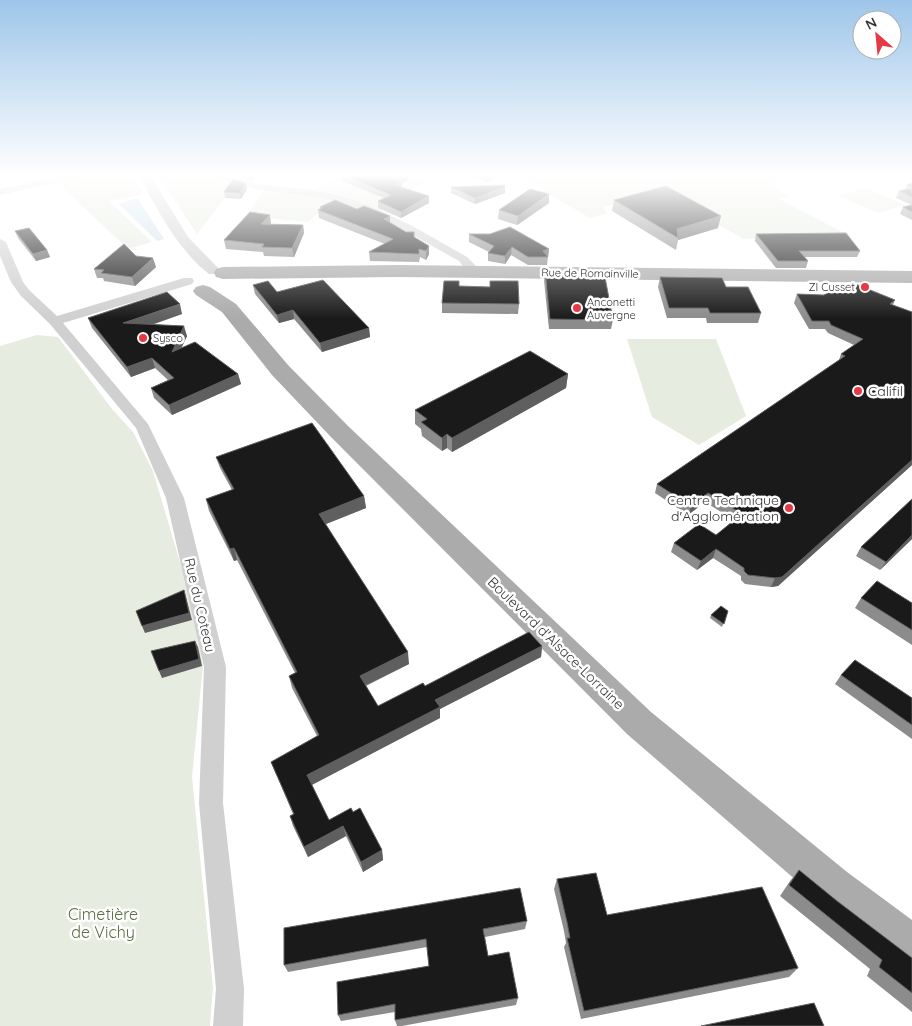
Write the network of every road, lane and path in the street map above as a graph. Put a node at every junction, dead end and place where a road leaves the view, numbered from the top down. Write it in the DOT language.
graph roads {
  1 [pos="173,223"];
  2 [pos="399,223"];
  3 [pos="0,242"];
  4 [pos="188,247"];
  5 [pos="470,272"];
  6 [pos="912,277"];
  7 [pos="195,284"];
  8 [pos="224,284"];
  9 [pos="55,320"];
  10 [pos="912,947"];
  11 [pos="228,1026"];
  1 -- 4 [label="street"];
  2 -- 5 [label="street"];
  3 -- 9 [label="street, Rue du Coteau"];
  4 -- 7 [label="street"];
  4 -- 8 [label="street, Boulevard d'Alsace-Lorraine"];
  5 -- 6 [label="main road, Rue de Romainville"];
  5 -- 8 [label="main road, Rue de Romainville"];
  7 -- 8 [label="main road, Boulevard d'Alsace-Lorraine"];
  7 -- 8 [label="main road, Rue de Romainville"];
  7 -- 9 [label="street"];
  8 -- 10 [label="main road, Boulevard d'Alsace-Lorraine"];
  9 -- 11 [label="street, Rue du Coteau"];
}
